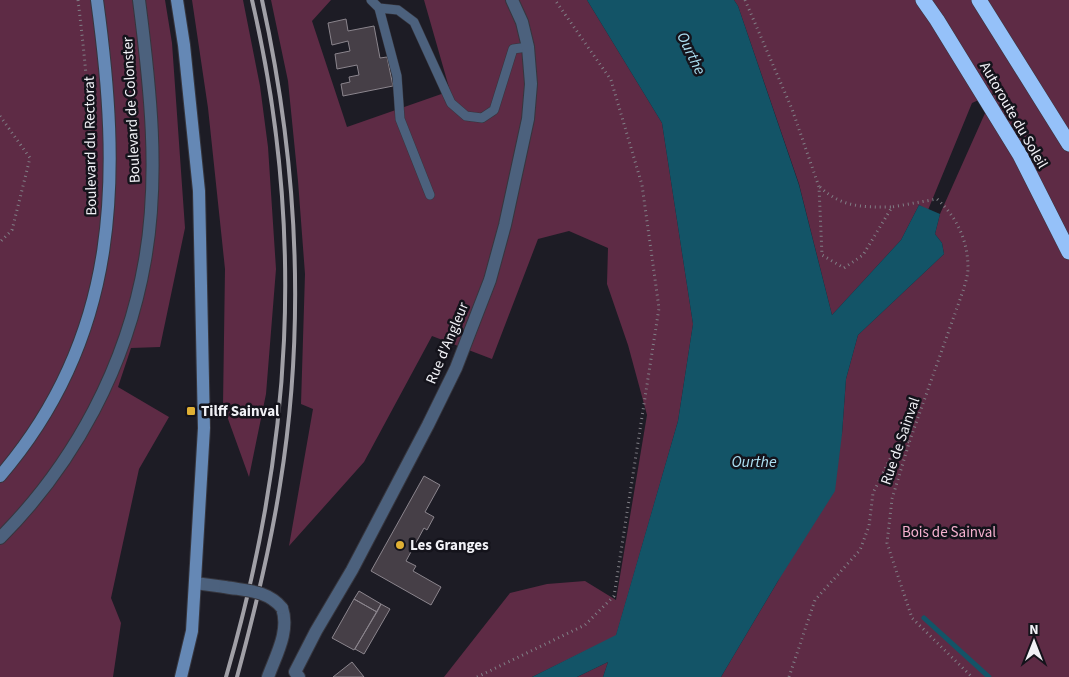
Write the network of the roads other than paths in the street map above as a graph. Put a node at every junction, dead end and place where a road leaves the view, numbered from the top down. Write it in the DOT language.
graph roads {
  1 [pos="97,0"];
  2 [pos="139,0"];
  3 [pos="177,0"];
  4 [pos="371,0"];
  5 [pos="512,0"];
  6 [pos="923,0"];
  7 [pos="979,0"];
  8 [pos="379,8"];
  9 [pos="528,47"];
  10 [pos="1069,144"];
  11 [pos="430,195"];
  12 [pos="1069,252"];
  13 [pos="0,476"];
  14 [pos="0,538"];
  15 [pos="195,583"];
  16 [pos="297,674"];
  17 [pos="181,677"];
  18 [pos="268,677"];
  1 -- 13 [label="main road, Boulevard du Rectorat"];
  2 -- 14 [label="street, Boulevard de Colonster"];
  3 -- 15 [label="main road"];
  4 -- 8 [label="lane"];
  5 -- 9 [label="street, Rue d'Angleur"];
  6 -- 12 [label="highway, Autoroute du Soleil"];
  7 -- 10 [label="highway, Autoroute du Soleil"];
  8 -- 9 [label="lane"];
  8 -- 11 [label="lane"];
  9 -- 16 [label="street, Rue d'Angleur"];
  15 -- 17 [label="main road"];
  15 -- 18 [label="street, bridge"];
}
